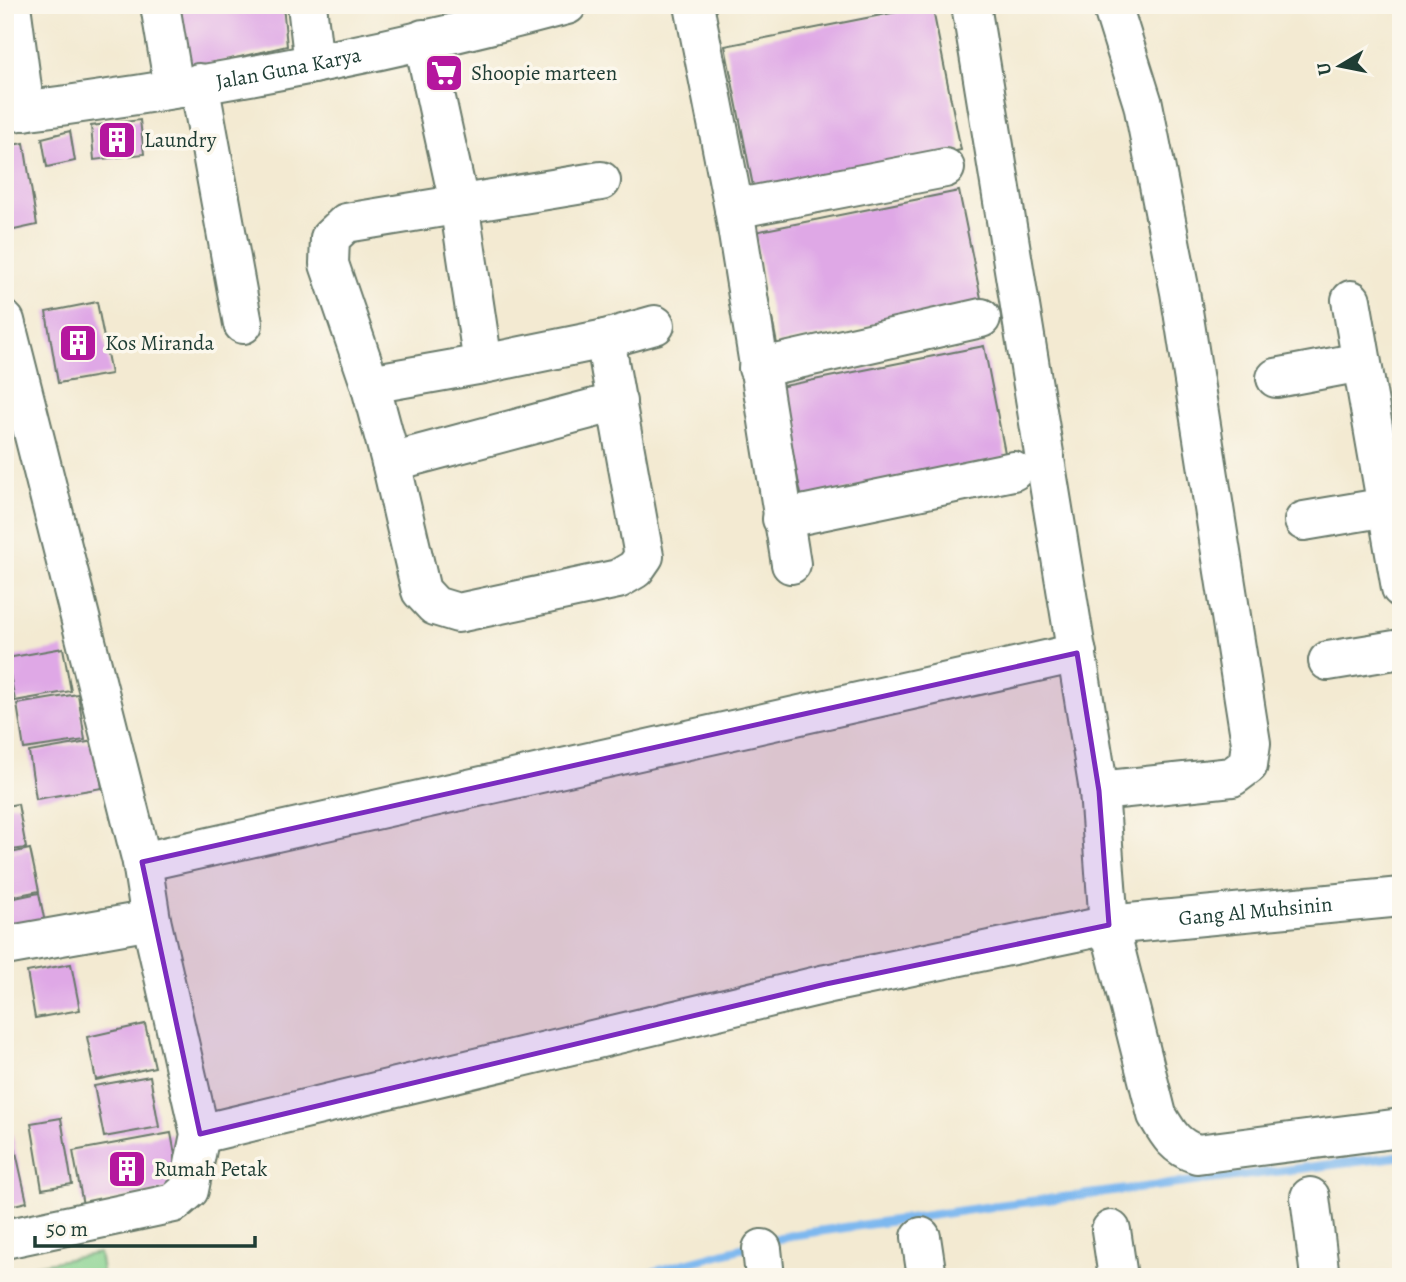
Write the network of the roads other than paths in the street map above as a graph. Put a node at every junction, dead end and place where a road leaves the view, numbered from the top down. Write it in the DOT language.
graph roads {
  1 [pos="11,5"];
  2 [pos="160,5"];
  3 [pos="307,5"];
  4 [pos="567,5"];
  5 [pos="694,5"];
  6 [pos="971,5"];
  7 [pos="1112,5"];
  8 [pos="443,26"];
  9 [pos="314,65"];
  10 [pos="186,86"];
  11 [pos="15,112"];
  12 [pos="945,168"];
  13 [pos="601,181"];
  14 [pos="459,203"];
  15 [pos="734,209"];
  16 [pos="1351,300"];
  17 [pos="981,318"];
  18 [pos="5,321"];
  19 [pos="243,324"];
  20 [pos="655,326"];
  21 [pos="606,339"];
  22 [pos="1361,362"];
  23 [pos="483,364"];
  24 [pos="758,368"];
  25 [pos="1276,378"];
  26 [pos="370,384"];
  27 [pos="617,402"];
  28 [pos="391,462"];
  29 [pos="1013,471"];
  30 [pos="1392,508"];
  31 [pos="782,519"];
  32 [pos="1304,521"];
  33 [pos="791,564"];
  34 [pos="1401,588"];
  35 [pos="1401,649"];
  36 [pos="1077,653"];
  37 [pos="1328,662"];
  38 [pos="1099,792"];
  39 [pos="142,862"];
  40 [pos="1401,897"];
  41 [pos="151,920"];
  42 [pos="1109,925"];
  43 [pos="5,946"];
  44 [pos="1401,1128"];
  45 [pos="200,1135"];
  46 [pos="1310,1197"];
  47 [pos="1111,1230"];
  48 [pos="921,1237"];
  49 [pos="5,1239"];
  50 [pos="927,1277"];
  51 [pos="1118,1277"];
  52 [pos="1320,1277"];
  1 -- 11 [label="street"];
  2 -- 10 [label="street"];
  3 -- 9 [label="street"];
  4 -- 8 [label="street, Jalan Guna Karya"];
  5 -- 15 [label="street"];
  6 -- 36 [label="street"];
  7 -- 38 [label="street"];
  8 -- 9 [label="street, Jalan Guna Karya"];
  8 -- 14 [label="street"];
  9 -- 10 [label="street, Jalan Guna Karya"];
  10 -- 11 [label="street, Jalan Guna Karya"];
  10 -- 19 [label="street"];
  12 -- 15 [label="street"];
  13 -- 14 [label="street"];
  14 -- 23 [label="street"];
  14 -- 26 [label="street"];
  15 -- 24 [label="street"];
  16 -- 22 [label="street"];
  17 -- 24 [label="street"];
  18 -- 39 [label="street"];
  20 -- 21 [label="street"];
  21 -- 23 [label="street"];
  21 -- 27 [label="street"];
  22 -- 25 [label="street"];
  22 -- 30 [label="street"];
  23 -- 26 [label="street"];
  24 -- 31 [label="street"];
  26 -- 28 [label="street"];
  27 -- 28 [label="street"];
  27 -- 28 [label="street"];
  29 -- 31 [label="street"];
  30 -- 32 [label="street"];
  30 -- 34 [label="street"];
  31 -- 33 [label="street"];
  35 -- 37 [label="street"];
  36 -- 38 [label="street"];
  36 -- 39 [label="street"];
  38 -- 42 [label="street"];
  39 -- 41 [label="street"];
  40 -- 42 [label="street, Gang Al Muhsinin"];
  41 -- 43 [label="street"];
  41 -- 45 [label="street"];
  42 -- 44 [label="street"];
  42 -- 45 [label="street, Gang Al Muhsinin"];
  45 -- 49 [label="street"];
  46 -- 52 [label="street"];
  47 -- 51 [label="street"];
  48 -- 50 [label="street"];
}
